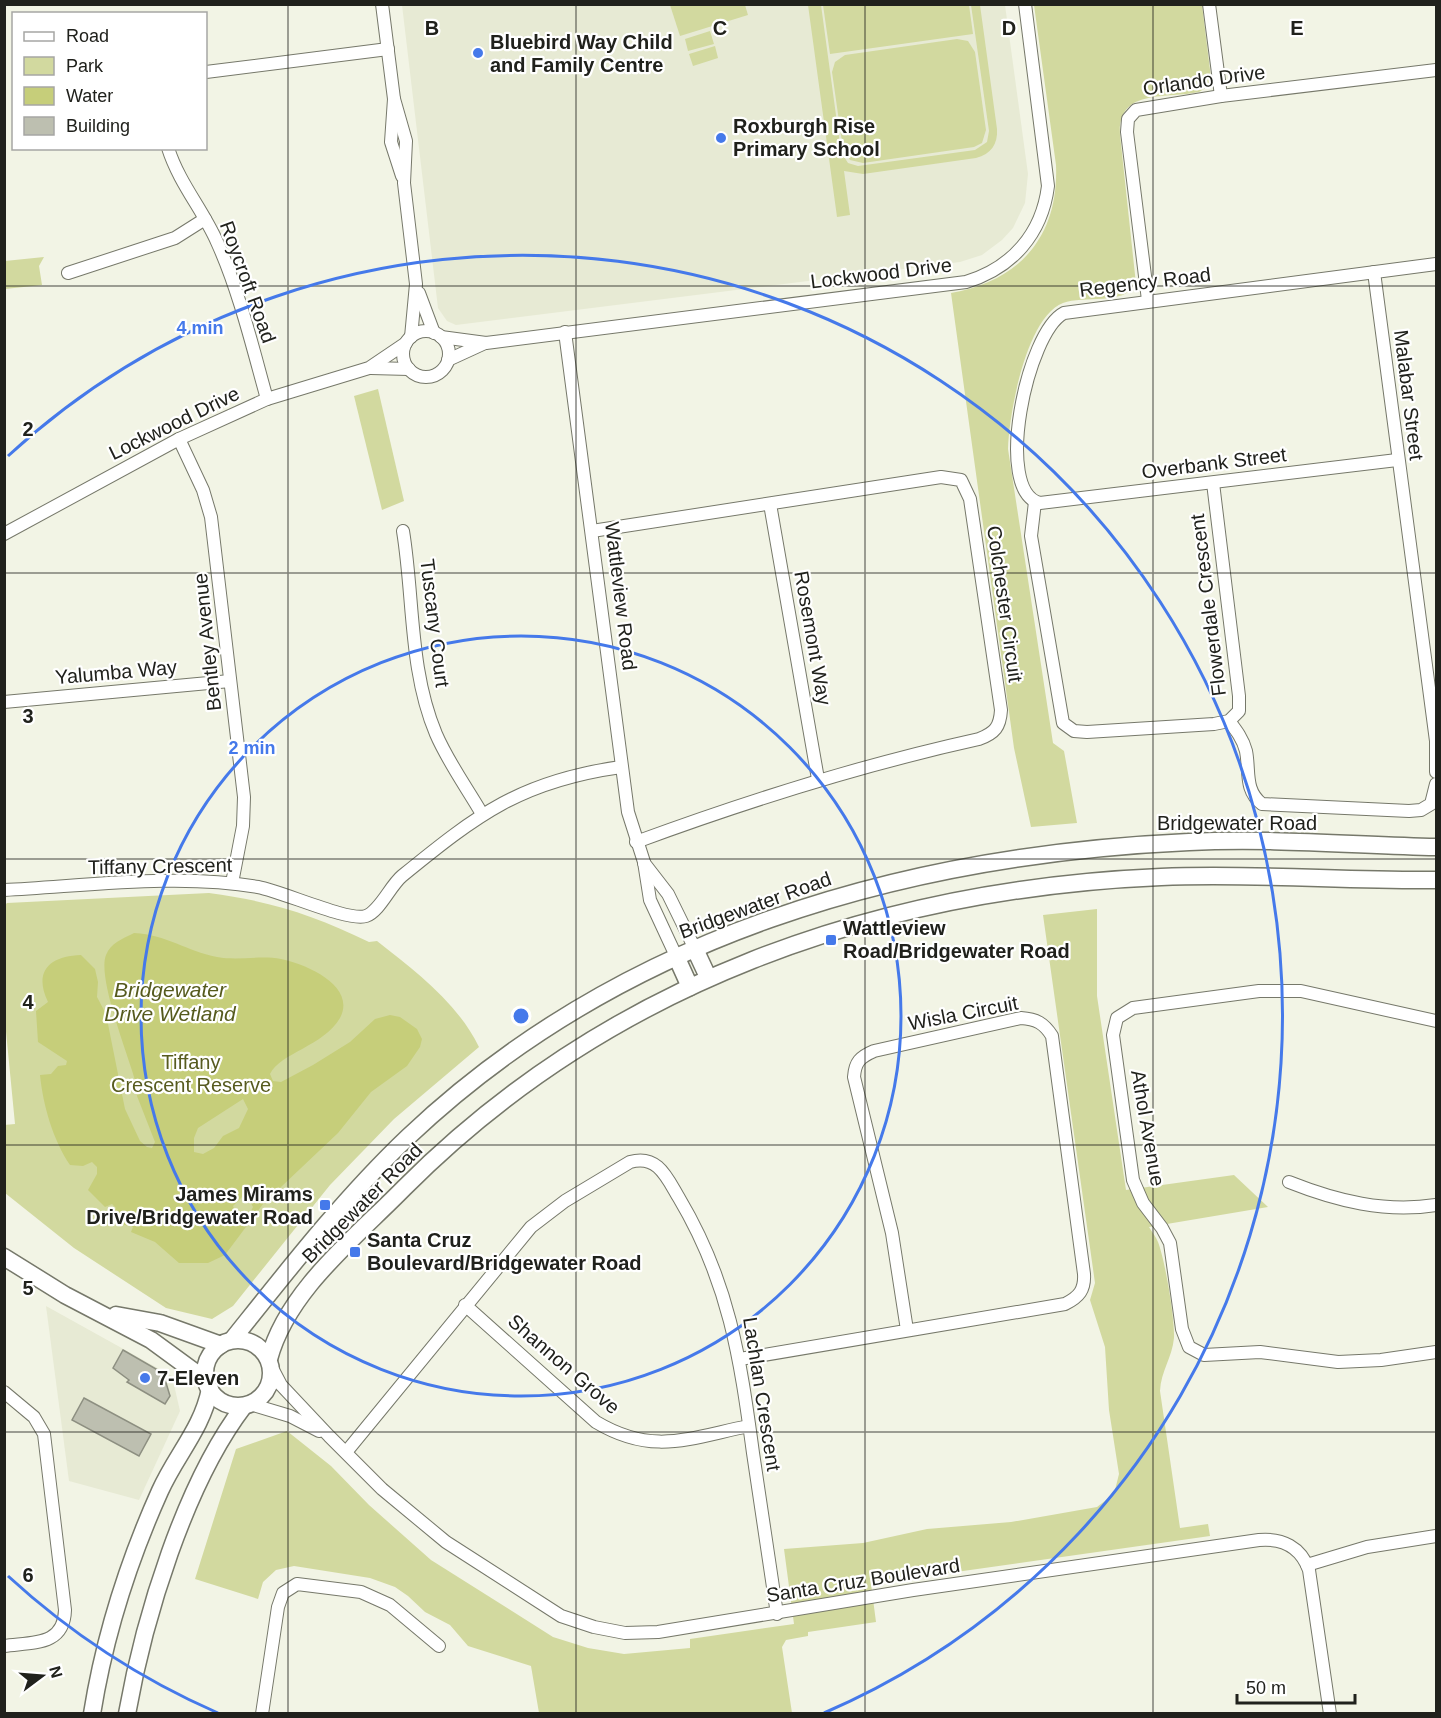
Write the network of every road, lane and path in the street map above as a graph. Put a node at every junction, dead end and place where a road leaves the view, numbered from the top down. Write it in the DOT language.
graph roads {
  1 [pos="382,4"];
  2 [pos="1025,4"];
  3 [pos="1209,4"];
  4 [pos="388,50"];
  5 [pos="1437,70"];
  6 [pos="207,72"];
  7 [pos="1221,96"];
  8 [pos="169,150"];
  9 [pos="205,219"];
  10 [pos="1437,264"];
  11 [pos="1374,272"];
  12 [pos="68,273"];
  13 [pos="416,284"];
  14 [pos="1148,300"];
  15 [pos="565,332"];
  16 [pos="438,335"];
  17 [pos="409,340"];
  18 [pos="486,343"];
  19 [pos="448,360"];
  20 [pos="369,368"];
  21 [pos="409,369"];
  22 [pos="267,399"];
  23 [pos="179,439"];
  24 [pos="1397,460"];
  25 [pos="1213,483"];
  26 [pos="1035,502"];
  27 [pos="770,504"];
  28 [pos="403,531"];
  29 [pos="592,531"];
  30 [pos="4,534"];
  31 [pos="230,681"];
  32 [pos="4,702"];
  33 [pos="1229,722"];
  34 [pos="621,767"];
  35 [pos="1437,772"];
  36 [pos="818,779"];
  37 [pos="1437,784"];
  38 [pos="483,813"];
  39 [pos="636,842"];
  40 [pos="1437,848"];
  41 [pos="644,862"];
  42 [pos="1437,880"];
  43 [pos="232,883"];
  44 [pos="4,890"];
  45 [pos="694,947"];
  46 [pos="676,956"];
  47 [pos="708,977"];
  48 [pos="690,987"];
  49 [pos="1437,1021"];
  50 [pos="1290,1182"];
  51 [pos="1437,1205"];
  52 [pos="4,1257"];
  53 [pos="465,1305"];
  54 [pos="97,1311"];
  55 [pos="907,1330"];
  56 [pos="227,1342"];
  57 [pos="1437,1352"];
  58 [pos="740,1359"];
  59 [pos="270,1363"];
  60 [pos="208,1385"];
  61 [pos="8,1395"];
  62 [pos="247,1405"];
  63 [pos="749,1426"];
  64 [pos="328,1436"];
  65 [pos="347,1451"];
  66 [pos="1437,1536"];
  67 [pos="1307,1564"];
  68 [pos="777,1614"];
  69 [pos="4,1646"];
  70 [pos="439,1646"];
  71 [pos="92,1713"];
  72 [pos="127,1713"];
  73 [pos="262,1713"];
  74 [pos="1330,1713"];
  1 -- 4 [label="street"];
  2 -- 15 [label="street, Lockwood Drive"];
  3 -- 7 [label="street"];
  4 -- 6 [label="street"];
  4 -- 13 [label="street"];
  5 -- 7 [label="street, Orlando Drive"];
  7 -- 14 [label="street, Orlando Drive"];
  8 -- 9 [label="street, Roycroft Road"];
  9 -- 12 [label="street"];
  9 -- 22 [label="street, Roycroft Road"];
  10 -- 11 [label="street, Regency Road"];
  11 -- 14 [label="street, Regency Road"];
  11 -- 24 [label="street, Malabar Street"];
  13 -- 16 [label="street"];
  13 -- 17 [label="street"];
  14 -- 26 [label="street, Regency Road"];
  15 -- 18 [label="street, Lockwood Drive"];
  15 -- 29 [label="street, Wattleview Road"];
  16 -- 17 [label="street"];
  16 -- 18 [label="street, Lockwood Drive"];
  16 -- 19 [label="street"];
  17 -- 20 [label="street, Lockwood Drive"];
  17 -- 21 [label="street"];
  18 -- 19 [label="street, Lockwood Drive"];
  19 -- 21 [label="street"];
  20 -- 21 [label="street, Lockwood Drive"];
  20 -- 22 [label="street, Lockwood Drive"];
  22 -- 23 [label="street, Lockwood Drive"];
  23 -- 30 [label="street, Lockwood Drive"];
  23 -- 31 [label="street, Bentley Avenue"];
  24 -- 25 [label="street, Overbank Street"];
  24 -- 35 [label="street, Malabar Street"];
  25 -- 26 [label="street, Overbank Street"];
  25 -- 33 [label="street, Flowerdale Crescent"];
  26 -- 33 [label="street, Flowerdale Crescent"];
  27 -- 29 [label="street, Colchester Circuit"];
  27 -- 36 [label="street, Rosemont Way"];
  27 -- 36 [label="street, Colchester Circuit"];
  28 -- 38 [label="street, Tuscany Court"];
  29 -- 34 [label="street, Wattleview Road"];
  31 -- 32 [label="street, Yalumba Way"];
  31 -- 43 [label="street, Bentley Avenue"];
  33 -- 37 [label="street"];
  34 -- 38 [label="street, Tiffany Crescent"];
  34 -- 39 [label="street, Wattleview Road"];
  36 -- 39 [label="street, Colchester Circuit"];
  38 -- 43 [label="street, Tiffany Crescent"];
  39 -- 41 [label="street, Wattleview Road"];
  40 -- 45 [label="street, Bridgewater Road"];
  41 -- 45 [label="street, Wattleview Road"];
  41 -- 46 [label="street, Wattleview Road"];
  42 -- 47 [label="street, Bridgewater Road"];
  43 -- 44 [label="street, Tiffany Crescent"];
  45 -- 46 [label="street, Bridgewater Road"];
  45 -- 47 [label="street, Wattleview Road"];
  46 -- 48 [label="street, Wattleview Road"];
  46 -- 56 [label="street, Bridgewater Road"];
  47 -- 48 [label="street, Bridgewater Road"];
  48 -- 59 [label="street, Bridgewater Road"];
  49 -- 57 [label="street, Athol Avenue"];
  50 -- 51 [label="street"];
  52 -- 54 [label="street"];
  53 -- 58 [label="street, Lachlan Crescent"];
  53 -- 63 [label="street, Shannon Grove"];
  53 -- 65 [label="street, Lachlan Crescent"];
  54 -- 56 [label="street"];
  54 -- 60 [label="street"];
  55 -- 55 [label="street, Wisla Circuit"];
  55 -- 58 [label="street, Wisla Circuit"];
  56 -- 59 [label="street"];
  56 -- 60 [label="street"];
  58 -- 63 [label="street, Lachlan Crescent"];
  59 -- 62 [label="street"];
  59 -- 64 [label="street, Santa Cruz Boulevard"];
  60 -- 62 [label="street"];
  60 -- 71 [label="street"];
  61 -- 69 [label="street"];
  62 -- 64 [label="street, Santa Cruz Boulevard"];
  62 -- 72 [label="street"];
  63 -- 68 [label="street, Lachlan Crescent"];
  64 -- 65 [label="street, Santa Cruz Boulevard"];
  65 -- 68 [label="street, Santa Cruz Boulevard"];
  66 -- 67 [label="street"];
  67 -- 68 [label="street, Santa Cruz Boulevard"];
  67 -- 74 [label="street"];
  70 -- 73 [label="street"];
}
